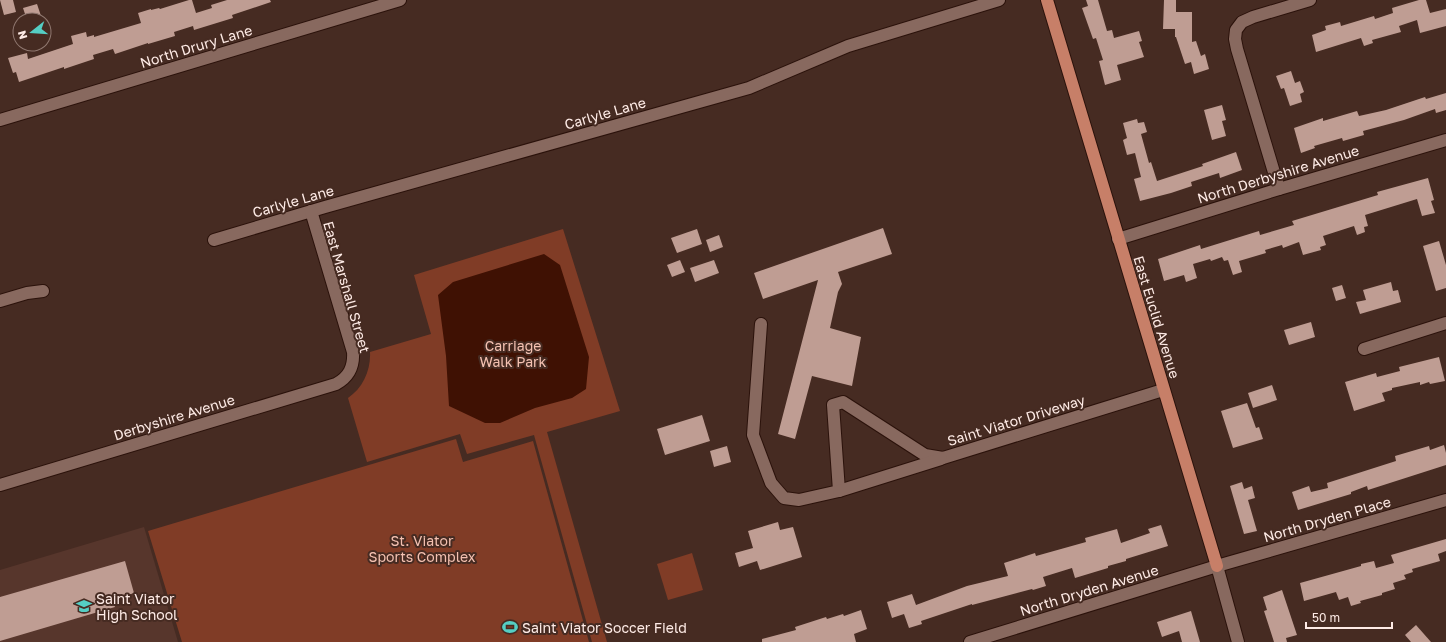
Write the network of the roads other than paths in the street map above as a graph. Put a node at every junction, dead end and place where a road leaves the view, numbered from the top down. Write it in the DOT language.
graph roads {
  1 [pos="400,0"];
  2 [pos="999,0"];
  3 [pos="1047,0"];
  4 [pos="1310,0"];
  5 [pos="0,120"];
  6 [pos="1446,140"];
  7 [pos="1279,189"];
  8 [pos="311,211"];
  9 [pos="1118,238"];
  10 [pos="214,240"];
  11 [pos="43,291"];
  12 [pos="0,301"];
  13 [pos="1446,323"];
  14 [pos="760,324"];
  15 [pos="1364,349"];
  16 [pos="351,370"];
  17 [pos="1163,390"];
  18 [pos="944,458"];
  19 [pos="0,485"];
  20 [pos="839,491"];
  21 [pos="1446,500"];
  22 [pos="1217,566"];
  23 [pos="970,642"];
  24 [pos="1238,642"];
  1 -- 5 [label="street, North Drury Lane"];
  2 -- 8 [label="street, Carlyle Lane"];
  3 -- 9 [label="main road, East Euclid Avenue"];
  4 -- 7 [label="street"];
  6 -- 7 [label="street, North Derbyshire Avenue"];
  7 -- 9 [label="street, North Derbyshire Avenue"];
  8 -- 10 [label="street, Carlyle Lane"];
  8 -- 16 [label="street, East Marshall Street"];
  9 -- 17 [label="main road, East Euclid Avenue"];
  11 -- 12 [label="street"];
  13 -- 15 [label="street"];
  14 -- 20 [label="street"];
  16 -- 19 [label="street, Derbyshire Avenue"];
  17 -- 18 [label="street, Saint Viator Driveway"];
  17 -- 22 [label="main road, East Euclid Avenue"];
  18 -- 20 [label="street"];
  18 -- 20 [label="street, Saint Viator Driveway"];
  21 -- 22 [label="street, North Dryden Place"];
  22 -- 23 [label="street, North Dryden Avenue"];
  22 -- 24 [label="street, East Euclid Avenue"];
}
